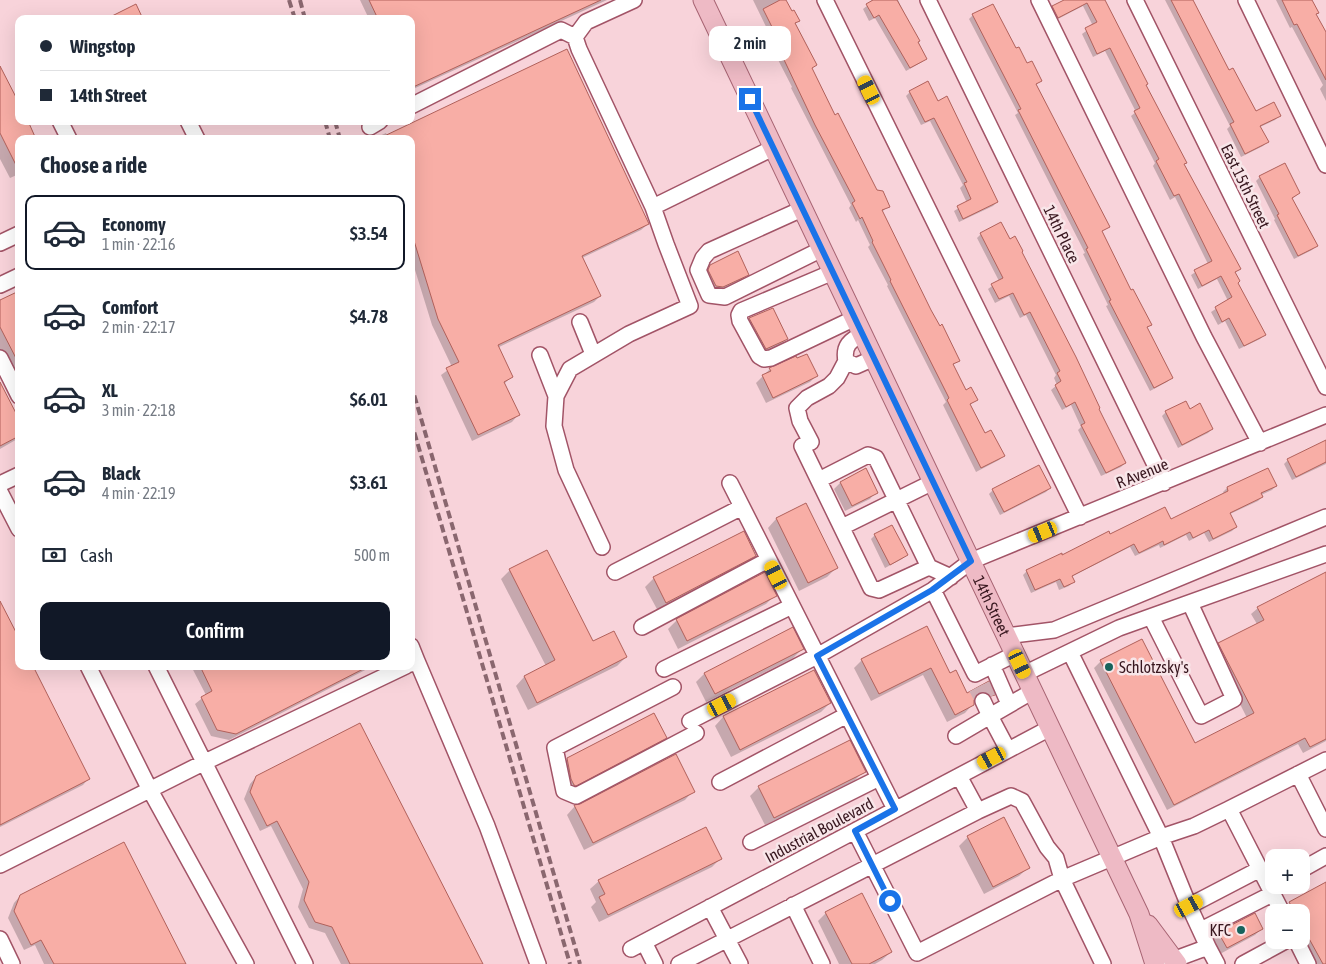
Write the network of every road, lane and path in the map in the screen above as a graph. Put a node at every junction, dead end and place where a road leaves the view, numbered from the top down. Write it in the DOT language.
graph roads {
  1 [pos="634,0"];
  2 [pos="703,0"];
  3 [pos="826,0"];
  4 [pos="928,0"];
  5 [pos="1038,0"];
  6 [pos="1135,0"];
  7 [pos="1246,0"];
  8 [pos="575,38"];
  9 [pos="415,104"];
  10 [pos="774,148"];
  11 [pos="1326,165"];
  12 [pos="653,208"];
  13 [pos="802,209"];
  14 [pos="15,235"];
  15 [pos="1,238"];
  16 [pos="822,249"];
  17 [pos="833,272"];
  18 [pos="15,278"];
  19 [pos="0,285"];
  20 [pos="580,322"];
  21 [pos="859,326"];
  22 [pos="593,354"];
  23 [pos="540,355"];
  24 [pos="0,358"];
  25 [pos="874,358"];
  26 [pos="846,361"];
  27 [pos="1326,387"];
  28 [pos="15,388"];
  29 [pos="556,396"];
  30 [pos="1326,415"];
  31 [pos="1260,443"];
  32 [pos="15,477"];
  33 [pos="819,480"];
  34 [pos="933,482"];
  35 [pos="730,483"];
  36 [pos="1164,483"];
  37 [pos="0,484"];
  38 [pos="0,492"];
  39 [pos="896,499"];
  40 [pos="742,507"];
  41 [pos="1080,517"];
  42 [pos="1326,517"];
  43 [pos="15,521"];
  44 [pos="842,527"];
  45 [pos="602,547"];
  46 [pos="1326,554"];
  47 [pos="768,560"];
  48 [pos="971,561"];
  49 [pos="929,566"];
  50 [pos="615,572"];
  51 [pos="951,577"];
  52 [pos="932,590"];
  53 [pos="1190,603"];
  54 [pos="792,606"];
  55 [pos="1151,617"];
  56 [pos="642,627"];
  57 [pos="1006,636"];
  58 [pos="1070,652"];
  59 [pos="1015,654"];
  60 [pos="817,656"];
  61 [pos="664,669"];
  62 [pos="90,670"];
  63 [pos="158,670"];
  64 [pos="398,670"];
  65 [pos="414,670"];
  66 [pos="1024,674"];
  67 [pos="984,682"];
  68 [pos="672,687"];
  69 [pos="1033,691"];
  70 [pos="1000,710"];
  71 [pos="847,714"];
  72 [pos="1050,728"];
  73 [pos="956,736"];
  74 [pos="1008,750"];
  75 [pos="1326,760"];
  76 [pos="203,763"];
  77 [pos="1298,774"];
  78 [pos="959,776"];
  79 [pos="879,778"];
  80 [pos="720,782"];
  81 [pos="150,790"];
  82 [pos="895,809"];
  83 [pos="1229,809"];
  84 [pos="978,811"];
  85 [pos="1326,828"];
  86 [pos="855,831"];
  87 [pos="1161,837"];
  88 [pos="751,842"];
  89 [pos="1326,856"];
  90 [pos="1113,858"];
  91 [pos="0,865"];
  92 [pos="1310,865"];
  93 [pos="873,866"];
  94 [pos="1260,869"];
  95 [pos="1265,877"];
  96 [pos="1062,879"];
  97 [pos="1265,892"];
  98 [pos="793,906"];
  99 [pos="1189,906"];
  100 [pos="710,907"];
  101 [pos="1139,914"];
  102 [pos="1201,930"];
  103 [pos="0,939"];
  104 [pos="728,939"];
  105 [pos="1208,946"];
  106 [pos="1271,949"];
  107 [pos="1300,949"];
  108 [pos="920,959"];
  109 [pos="688,962"];
  110 [pos="1171,962"];
  111 [pos="12,964"];
  112 [pos="246,964"];
  113 [pos="305,964"];
  114 [pos="538,964"];
  115 [pos="655,964"];
  116 [pos="740,964"];
  117 [pos="822,964"];
  118 [pos="1103,964"];
  119 [pos="1155,964"];
  120 [pos="1217,964"];
  121 [pos="1243,964"];
  122 [pos="1308,964"];
  1 -- 8 [label="street"];
  2 -- 10 [label="main road, 14th Street"];
  3 -- 41 [label="street"];
  4 -- 36 [label="street, 14th Place"];
  5 -- 31 [label="street"];
  6 -- 27 [label="street, East 15th Street"];
  7 -- 11 [label="street"];
  8 -- 9 [label="street"];
  8 -- 12 [label="street"];
  10 -- 12 [label="street"];
  10 -- 13 [label="main road, 14th Street"];
  12 -- 22 [label="street"];
  13 -- 16 [label="main road, 14th Street"];
  13 -- 16 [label="street"];
  14 -- 15 [label="street"];
  16 -- 17 [label="main road, 14th Street"];
  17 -- 21 [label="main road, 14th Street"];
  17 -- 21 [label="street"];
  18 -- 19 [label="street"];
  20 -- 22 [label="street"];
  21 -- 25 [label="main road, 14th Street"];
  21 -- 26 [label="street"];
  22 -- 29 [label="street"];
  23 -- 29 [label="street"];
  24 -- 28 [label="street"];
  25 -- 26 [label="street"];
  25 -- 34 [label="main road, 14th Street"];
  26 -- 33 [label="street"];
  29 -- 45 [label="street"];
  30 -- 31 [label="street, R Avenue"];
  31 -- 36 [label="street, R Avenue"];
  32 -- 37 [label="street"];
  33 -- 39 [label="street"];
  33 -- 44 [label="street"];
  34 -- 39 [label="street"];
  34 -- 48 [label="main road, 14th Street"];
  35 -- 40 [label="street"];
  36 -- 41 [label="street, R Avenue"];
  38 -- 43 [label="street"];
  39 -- 44 [label="street"];
  39 -- 49 [label="street"];
  40 -- 47 [label="street"];
  40 -- 50 [label="street"];
  41 -- 48 [label="street, R Avenue"];
  42 -- 57 [label="street"];
  44 -- 49 [label="street"];
  46 -- 53 [label="street"];
  47 -- 54 [label="street"];
  47 -- 56 [label="street"];
  48 -- 51 [label="street, R Avenue"];
  48 -- 57 [label="main road, 14th Street"];
  49 -- 51 [label="street"];
  51 -- 52 [label="street, R Avenue"];
  52 -- 60 [label="street, R Avenue"];
  52 -- 67 [label="street"];
  53 -- 55 [label="street"];
  53 -- 55 [label="street"];
  54 -- 60 [label="street"];
  54 -- 61 [label="street"];
  55 -- 58 [label="street"];
  57 -- 59 [label="main road, 14th Street"];
  58 -- 66 [label="street"];
  58 -- 87 [label="street"];
  59 -- 66 [label="main road, 14th Street"];
  59 -- 67 [label="street"];
  60 -- 68 [label="street, R Avenue"];
  60 -- 71 [label="street"];
  62 -- 81 [label="street"];
  63 -- 76 [label="street"];
  64 -- 76 [label="street"];
  65 -- 114 [label="street"];
  66 -- 69 [label="main road, 14th Street"];
  67 -- 70 [label="street"];
  67 -- 70 [label="street"];
  69 -- 70 [label="street"];
  69 -- 72 [label="main road, 14th Street"];
  70 -- 73 [label="street"];
  70 -- 74 [label="street"];
  71 -- 79 [label="street"];
  71 -- 80 [label="street"];
  72 -- 74 [label="street, Industrial Boulevard"];
  72 -- 90 [label="main road, 14th Street"];
  74 -- 78 [label="street, Industrial Boulevard"];
  75 -- 77 [label="street"];
  76 -- 81 [label="street"];
  76 -- 113 [label="street"];
  77 -- 83 [label="street"];
  77 -- 85 [label="street"];
  78 -- 82 [label="street, Industrial Boulevard"];
  78 -- 84 [label="street"];
  79 -- 82 [label="street"];
  79 -- 88 [label="street"];
  81 -- 91 [label="street"];
  81 -- 112 [label="street"];
  82 -- 86 [label="street, Industrial Boulevard"];
  83 -- 87 [label="street"];
  83 -- 94 [label="street"];
  84 -- 93 [label="street"];
  84 -- 96 [label="street"];
  86 -- 93 [label="street"];
  86 -- 100 [label="street, Industrial Boulevard"];
  87 -- 90 [label="street"];
  87 -- 99 [label="street"];
  89 -- 92 [label="street"];
  90 -- 96 [label="street"];
  90 -- 101 [label="main road, 14th Street"];
  93 -- 98 [label="street"];
  93 -- 108 [label="street"];
  94 -- 95 [label="street"];
  94 -- 99 [label="street"];
  96 -- 108 [label="street"];
  96 -- 118 [label="street"];
  97 -- 102 [label="street"];
  98 -- 104 [label="street"];
  98 -- 117 [label="street"];
  99 -- 102 [label="street"];
  100 -- 104 [label="street"];
  100 -- 115 [label="street, Industrial Boulevard"];
  101 -- 110 [label="main road, 14th Street"];
  101 -- 119 [label="main road, 14th Street"];
  102 -- 105 [label="street"];
  103 -- 111 [label="street"];
  104 -- 109 [label="street"];
  104 -- 116 [label="street"];
  105 -- 110 [label="street"];
  105 -- 120 [label="street"];
  106 -- 121 [label="street"];
  107 -- 122 [label="street"];
}
